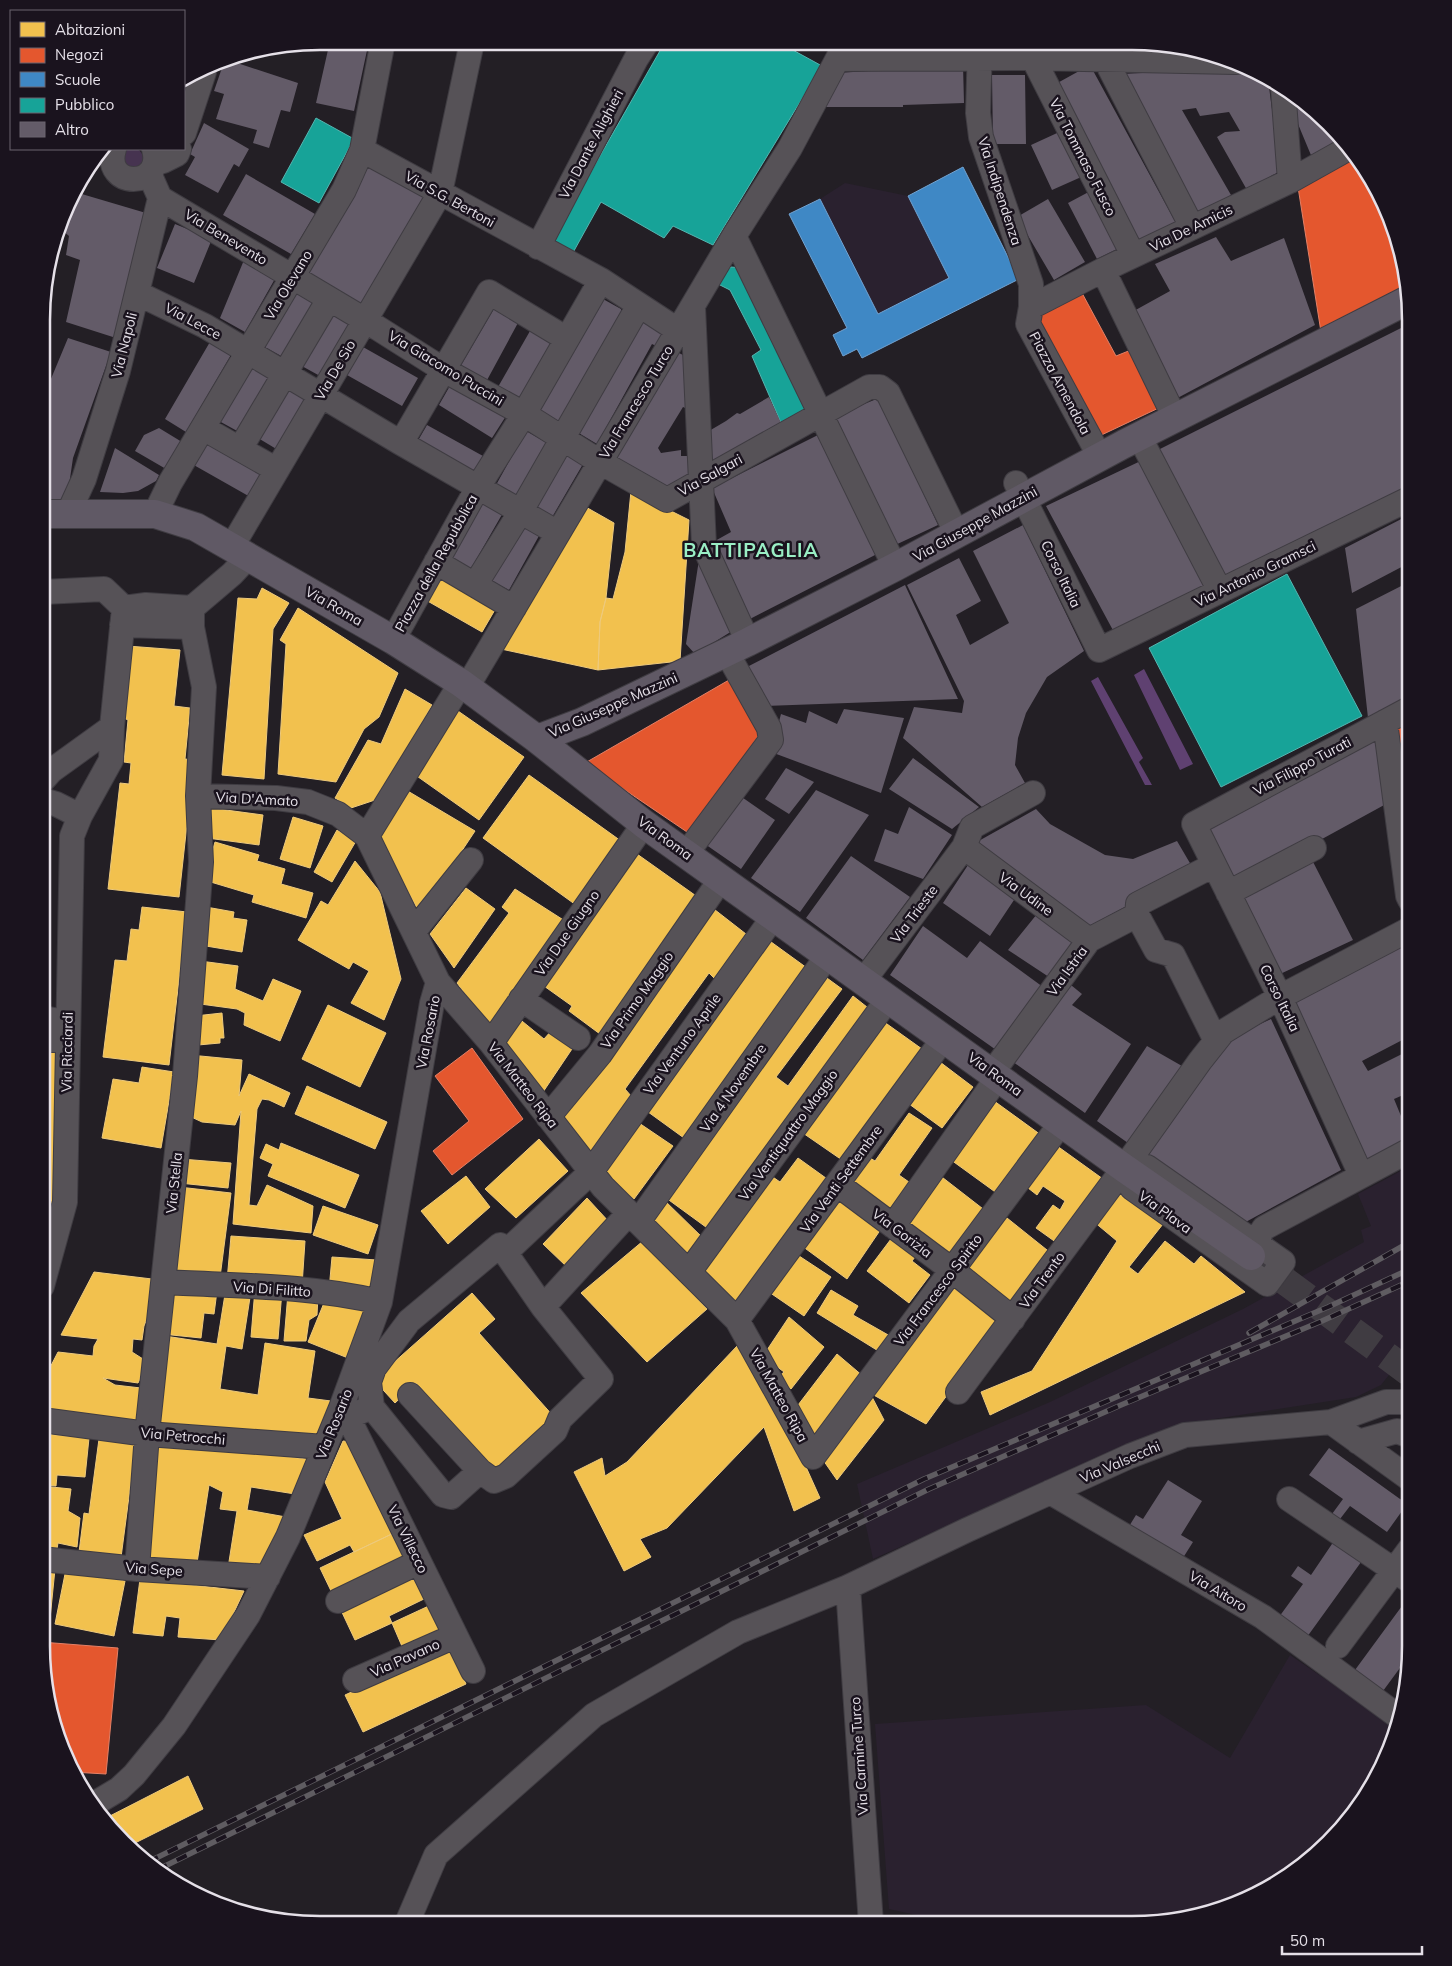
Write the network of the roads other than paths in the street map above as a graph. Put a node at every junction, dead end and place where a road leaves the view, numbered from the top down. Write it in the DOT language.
graph roads {
  1 [pos="381,50"];
  2 [pos="470,50"];
  3 [pos="639,50"];
  4 [pos="980,50"];
  5 [pos="842,51"];
  6 [pos="1080,51"];
  7 [pos="1168,52"];
  8 [pos="1033,58"];
  9 [pos="1105,59"];
  10 [pos="202,77"];
  11 [pos="1284,97"];
  12 [pos="185,130"];
  13 [pos="179,150"];
  14 [pos="362,150"];
  15 [pos="1343,152"];
  16 [pos="108,153"];
  17 [pos="153,161"];
  18 [pos="1290,181"];
  19 [pos="440,193"];
  20 [pos="160,198"];
  21 [pos="1192,227"];
  22 [pos="734,236"];
  23 [pos="538,248"];
  24 [pos="1133,255"];
  25 [pos="1103,270"];
  26 [pos="292,277"];
  27 [pos="600,280"];
  28 [pos="137,293"];
  29 [pos="329,299"];
  30 [pos="1401,304"];
  31 [pos="639,305"];
  32 [pos="1031,306"];
  33 [pos="693,307"];
  34 [pos="365,320"];
  35 [pos="679,331"];
  36 [pos="567,339"];
  37 [pos="248,352"];
  38 [pos="444,370"];
  39 [pos="285,374"];
  40 [pos="321,396"];
  41 [pos="821,413"];
  42 [pos="524,414"];
  43 [pos="1175,418"];
  44 [pos="203,428"];
  45 [pos="1139,436"];
  46 [pos="563,437"];
  47 [pos="401,443"];
  48 [pos="240,449"];
  49 [pos="1100,457"];
  50 [pos="600,462"];
  51 [pos="277,470"];
  52 [pos="701,480"];
  53 [pos="478,487"];
  54 [pos="1020,490"];
  55 [pos="1402,502"];
  56 [pos="521,511"];
  57 [pos="56,514"];
  58 [pos="155,514"];
  59 [pos="558,532"];
  60 [pos="957,534"];
  61 [pos="237,559"];
  62 [pos="436,562"];
  63 [pos="896,567"];
  64 [pos="475,585"];
  65 [pos="1220,591"];
  66 [pos="50,592"];
  67 [pos="514,608"];
  68 [pos="192,617"];
  69 [pos="122,626"];
  70 [pos="393,640"];
  71 [pos="737,647"];
  72 [pos="1098,650"];
  73 [pos="464,685"];
  74 [pos="1402,713"];
  75 [pos="1385,722"];
  76 [pos="112,727"];
  77 [pos="537,739"];
  78 [pos="50,772"];
  79 [pos="1033,793"];
  80 [pos="198,796"];
  81 [pos="50,802"];
  82 [pos="80,816"];
  83 [pos="644,824"];
  84 [pos="1194,824"];
  85 [pos="367,836"];
  86 [pos="964,848"];
  87 [pos="1314,848"];
  88 [pos="1402,851"];
  89 [pos="686,854"];
  90 [pos="471,860"];
  91 [pos="1214,865"];
  92 [pos="722,879"];
  93 [pos="1228,893"];
  94 [pos="1137,915"];
  95 [pos="774,916"];
  96 [pos="414,931"];
  97 [pos="1402,933"];
  98 [pos="1089,940"];
  99 [pos="828,955"];
  100 [pos="864,980"];
  101 [pos="438,982"];
  102 [pos="1280,996"];
  103 [pos="889,998"];
  104 [pos="522,999"];
  105 [pos="50,1022"];
  106 [pos="67,1031"];
  107 [pos="50,1037"];
  108 [pos="578,1038"];
  109 [pos="944,1038"];
  110 [pos="1216,1041"];
  111 [pos="490,1043"];
  112 [pos="995,1075"];
  113 [pos="548,1117"];
  114 [pos="1062,1122"];
  115 [pos="1402,1154"];
  116 [pos="1124,1168"];
  117 [pos="591,1172"];
  118 [pos="1361,1175"];
  119 [pos="837,1184"];
  120 [pos="634,1218"];
  121 [pos="893,1226"];
  122 [pos="50,1244"];
  123 [pos="1253,1249"];
  124 [pos="506,1252"];
  125 [pos="952,1270"];
  126 [pos="689,1272"];
  127 [pos="164,1282"];
  128 [pos="380,1302"];
  129 [pos="543,1307"];
  130 [pos="737,1320"];
  131 [pos="1013,1320"];
  132 [pos="958,1392"];
  133 [pos="410,1395"];
  134 [pos="1402,1402"];
  135 [pos="372,1408"];
  136 [pos="345,1413"];
  137 [pos="50,1421"];
  138 [pos="1331,1422"];
  139 [pos="1402,1433"];
  140 [pos="146,1434"];
  141 [pos="1358,1442"];
  142 [pos="325,1447"];
  143 [pos="813,1456"];
  144 [pos="480,1471"];
  145 [pos="1402,1473"];
  146 [pos="1050,1492"];
  147 [pos="1289,1499"];
  148 [pos="50,1560"];
  149 [pos="419,1562"];
  150 [pos="137,1569"];
  151 [pos="1402,1575"];
  152 [pos="268,1577"];
  153 [pos="848,1587"];
  154 [pos="338,1601"];
  155 [pos="455,1636"];
  156 [pos="1338,1646"];
  157 [pos="473,1671"];
  158 [pos="355,1680"];
  159 [pos="1394,1713"];
  160 [pos="99,1801"];
  161 [pos="410,1916"];
  162 [pos="870,1916"];
  1 -- 14 [label="street, Via Olevano"];
  2 -- 19 [label="street, Via De Sio"];
  3 -- 23 [label="street, Via Dante Alighieri"];
  4 -- 5 [label="street"];
  4 -- 8 [label="street"];
  4 -- 32 [label="street, Via Indipendenza"];
  5 -- 22 [label="street, Via Francesco Turco"];
  6 -- 8 [label="street"];
  6 -- 9 [label="street"];
  7 -- 9 [label="street"];
  8 -- 24 [label="street, Via Tommaso Fusco"];
  9 -- 21 [label="street"];
  10 -- 12 [label="street"];
  11 -- 18 [label="street"];
  13 -- 17 [label="street"];
  14 -- 19 [label="street, Via S.G. Bertoni"];
  14 -- 26 [label="street, Via Olevano"];
  15 -- 18 [label="street, Via De Amicis"];
  16 -- 17 [label="street"];
  17 -- 20 [label="street"];
  18 -- 21 [label="street, Via De Amicis"];
  19 -- 23 [label="street, Via S.G. Bertoni"];
  19 -- 34 [label="street, Via De Sio"];
  20 -- 26 [label="street, Via Benevento"];
  20 -- 28 [label="street, Via Napoli"];
  21 -- 24 [label="street, Via De Amicis"];
  22 -- 33 [label="street, Via Francesco Turco"];
  22 -- 41 [label="street"];
  23 -- 27 [label="street, Via S.G. Bertoni"];
  24 -- 25 [label="street, Via De Amicis"];
  25 -- 32 [label="street, Via De Amicis"];
  25 -- 43 [label="street"];
  26 -- 29 [label="street, Via Giacomo Puccini"];
  26 -- 37 [label="street, Via Olevano"];
  27 -- 31 [label="street, Via S.G. Bertoni"];
  27 -- 36 [label="street"];
  28 -- 37 [label="street, Via Lecce"];
  28 -- 57 [label="street, Via Napoli"];
  29 -- 34 [label="street, Via Giacomo Puccini"];
  29 -- 39 [label="street"];
  30 -- 43 [label="main road, Via Giuseppe Mazzini"];
  31 -- 35 [label="street, Via S.G. Bertoni"];
  31 -- 46 [label="street"];
  32 -- 49 [label="street, Piazza Amendola"];
  33 -- 35 [label="street, Via Francesco Turco"];
  33 -- 52 [label="street"];
  34 -- 38 [label="street, Via Giacomo Puccini"];
  34 -- 40 [label="street, Via De Sio"];
  35 -- 50 [label="street, Via Francesco Turco"];
  36 -- 38 [label="street"];
  36 -- 42 [label="street"];
  37 -- 39 [label="street"];
  37 -- 40 [label="street"];
  37 -- 44 [label="street, Via Olevano"];
  38 -- 42 [label="street, Via Giacomo Puccini"];
  38 -- 47 [label="street"];
  39 -- 40 [label="street"];
  39 -- 48 [label="street"];
  40 -- 47 [label="street, Piazza della Repubblica"];
  40 -- 51 [label="street, Via De Sio"];
  41 -- 52 [label="street, Via Salgari"];
  41 -- 60 [label="street, Via Salgari"];
  41 -- 63 [label="street"];
  42 -- 46 [label="street, Via Giacomo Puccini"];
  42 -- 53 [label="street"];
  43 -- 45 [label="main road, Via Giuseppe Mazzini"];
  44 -- 48 [label="street"];
  44 -- 58 [label="street, Via Olevano"];
  45 -- 49 [label="main road, Via Giuseppe Mazzini"];
  45 -- 65 [label="street"];
  46 -- 50 [label="street, Via Giacomo Puccini"];
  46 -- 56 [label="street"];
  47 -- 53 [label="street, Piazza della Repubblica"];
  48 -- 51 [label="street"];
  49 -- 54 [label="main road, Via Giuseppe Mazzini"];
  50 -- 52 [label="street, Via Salgari"];
  50 -- 59 [label="street, Via Francesco Turco"];
  51 -- 61 [label="street, Via De Sio"];
  52 -- 71 [label="street"];
  53 -- 56 [label="street"];
  53 -- 62 [label="street, Piazza della Repubblica"];
  54 -- 60 [label="main road, Via Giuseppe Mazzini"];
  54 -- 72 [label="street, Corso Italia"];
  55 -- 65 [label="street, Via Antonio Gramsci"];
  56 -- 59 [label="street"];
  56 -- 64 [label="street"];
  57 -- 58 [label="main road, Via Roma"];
  58 -- 61 [label="main road, Via Roma"];
  59 -- 67 [label="street, Via Francesco Turco"];
  60 -- 63 [label="main road, Via Giuseppe Mazzini"];
  61 -- 68 [label="street, Via De Sio"];
  61 -- 70 [label="main road, Via Roma"];
  62 -- 64 [label="street"];
  62 -- 70 [label="street, Piazza della Repubblica"];
  63 -- 71 [label="main road, Via Giuseppe Mazzini"];
  64 -- 67 [label="street"];
  65 -- 72 [label="street, Via Antonio Gramsci"];
  66 -- 69 [label="street"];
  67 -- 73 [label="street, Via Francesco Turco"];
  68 -- 69 [label="street"];
  68 -- 80 [label="street, Via Stella"];
  69 -- 76 [label="street, Via Ricciardi"];
  70 -- 73 [label="main road, Via Roma"];
  71 -- 77 [label="main road, Via Giuseppe Mazzini"];
  71 -- 89 [label="street"];
  73 -- 77 [label="main road, Via Roma"];
  73 -- 85 [label="street"];
  74 -- 75 [label="street, Via Filippo Turati"];
  75 -- 84 [label="street, Via Filippo Turati"];
  75 -- 88 [label="street"];
  76 -- 78 [label="street"];
  76 -- 82 [label="street, Via Ricciardi"];
  77 -- 83 [label="main road, Via Roma"];
  79 -- 86 [label="street, Via Trieste"];
  80 -- 85 [label="street, Via D'Amato"];
  80 -- 127 [label="street, Via Stella"];
  81 -- 82 [label="street"];
  82 -- 106 [label="street, Via Ricciardi"];
  83 -- 89 [label="main road, Via Roma"];
  83 -- 104 [label="street, Via Due Giugno"];
  84 -- 91 [label="street, Corso Italia"];
  85 -- 96 [label="street, Via Matteo Ripa"];
  86 -- 98 [label="street, Via Udine"];
  86 -- 100 [label="street, Via Trieste"];
  87 -- 93 [label="street"];
  89 -- 92 [label="main road, Via Roma"];
  90 -- 96 [label="street"];
  91 -- 93 [label="street, Corso Italia"];
  91 -- 94 [label="street"];
  92 -- 95 [label="main road, Via Roma"];
  92 -- 113 [label="street, Via Primo Maggio"];
  93 -- 102 [label="street, Corso Italia"];
  94 -- 98 [label="street, Via Istria"];
  94 -- 110 [label="street"];
  95 -- 99 [label="main road, Via Roma"];
  95 -- 117 [label="street, Via Ventuno Aprile"];
  96 -- 101 [label="street, Via Matteo Ripa"];
  97 -- 102 [label="street"];
  98 -- 112 [label="street, Via Istria"];
  99 -- 100 [label="main road, Via Roma"];
  99 -- 120 [label="street, Via 4 Novembre"];
  100 -- 103 [label="main road, Via Roma"];
  101 -- 111 [label="street, Via Matteo Ripa"];
  101 -- 128 [label="street, Via Rosario"];
  102 -- 110 [label="street"];
  102 -- 118 [label="street, Corso Italia"];
  103 -- 109 [label="main road, Via Roma"];
  103 -- 126 [label="street, Via Ventiquattro Maggio"];
  104 -- 108 [label="street"];
  104 -- 111 [label="street, Via Due Giugno"];
  105 -- 106 [label="street"];
  106 -- 107 [label="street"];
  106 -- 122 [label="street, Via Ricciardi"];
  109 -- 112 [label="main road, Via Roma"];
  109 -- 119 [label="street, Via Venti Settembre"];
  110 -- 116 [label="street"];
  111 -- 113 [label="street, Via Matteo Ripa"];
  112 -- 114 [label="main road, Via Roma"];
  112 -- 121 [label="street, Via Istria"];
  113 -- 117 [label="street, Via Matteo Ripa"];
  114 -- 116 [label="main road, Via Roma"];
  114 -- 125 [label="street, Via Francesco Spirito"];
  115 -- 118 [label="street"];
  116 -- 123 [label="main road, Via Roma"];
  116 -- 131 [label="street, Via Trento"];
  117 -- 120 [label="street, Via Matteo Ripa"];
  117 -- 124 [label="street, Via Ventuno Aprile"];
  118 -- 123 [label="street"];
  119 -- 121 [label="street, Via Gorizia"];
  119 -- 130 [label="street, Via Venti Settembre"];
  120 -- 126 [label="street, Via Matteo Ripa"];
  120 -- 129 [label="street, Via 4 Novembre"];
  121 -- 125 [label="street, Via Gorizia"];
  124 -- 129 [label="street"];
  124 -- 135 [label="street"];
  125 -- 131 [label="street, Via Gorizia"];
  125 -- 143 [label="street, Via Francesco Spirito"];
  126 -- 130 [label="street, Via Matteo Ripa"];
  127 -- 128 [label="street, Via Di Filitto"];
  127 -- 140 [label="street, Via Stella"];
  128 -- 136 [label="street, Via Rosario"];
  129 -- 144 [label="street"];
  130 -- 143 [label="street, Via Matteo Ripa"];
  131 -- 132 [label="street, Via Trento"];
  133 -- 144 [label="street"];
  134 -- 138 [label="street, Via Valsecchi"];
  135 -- 136 [label="street"];
  135 -- 144 [label="street"];
  136 -- 142 [label="street, Via Rosario"];
  136 -- 149 [label="street, Via Villecco"];
  137 -- 140 [label="street, Via Petrocchi"];
  138 -- 141 [label="street"];
  138 -- 146 [label="street, Via Valsecchi"];
  139 -- 141 [label="street"];
  140 -- 142 [label="street, Via Petrocchi"];
  140 -- 150 [label="street, Via Stella"];
  141 -- 145 [label="street"];
  142 -- 152 [label="street, Via Rosario"];
  146 -- 153 [label="street, Via Valsecchi"];
  146 -- 159 [label="street, Via Aitoro"];
  147 -- 151 [label="street"];
  148 -- 150 [label="street, Via Sepe"];
  149 -- 154 [label="street"];
  149 -- 155 [label="street, Via Villecco"];
  150 -- 152 [label="street, Via Sepe"];
  151 -- 156 [label="street"];
  152 -- 160 [label="street, Via Rosario"];
  153 -- 161 [label="street, Via Valsecchi"];
  153 -- 162 [label="street, Via Carmine Turco"];
  155 -- 157 [label="street, Via Villecco"];
  155 -- 158 [label="street, Via Pavano"];
}
